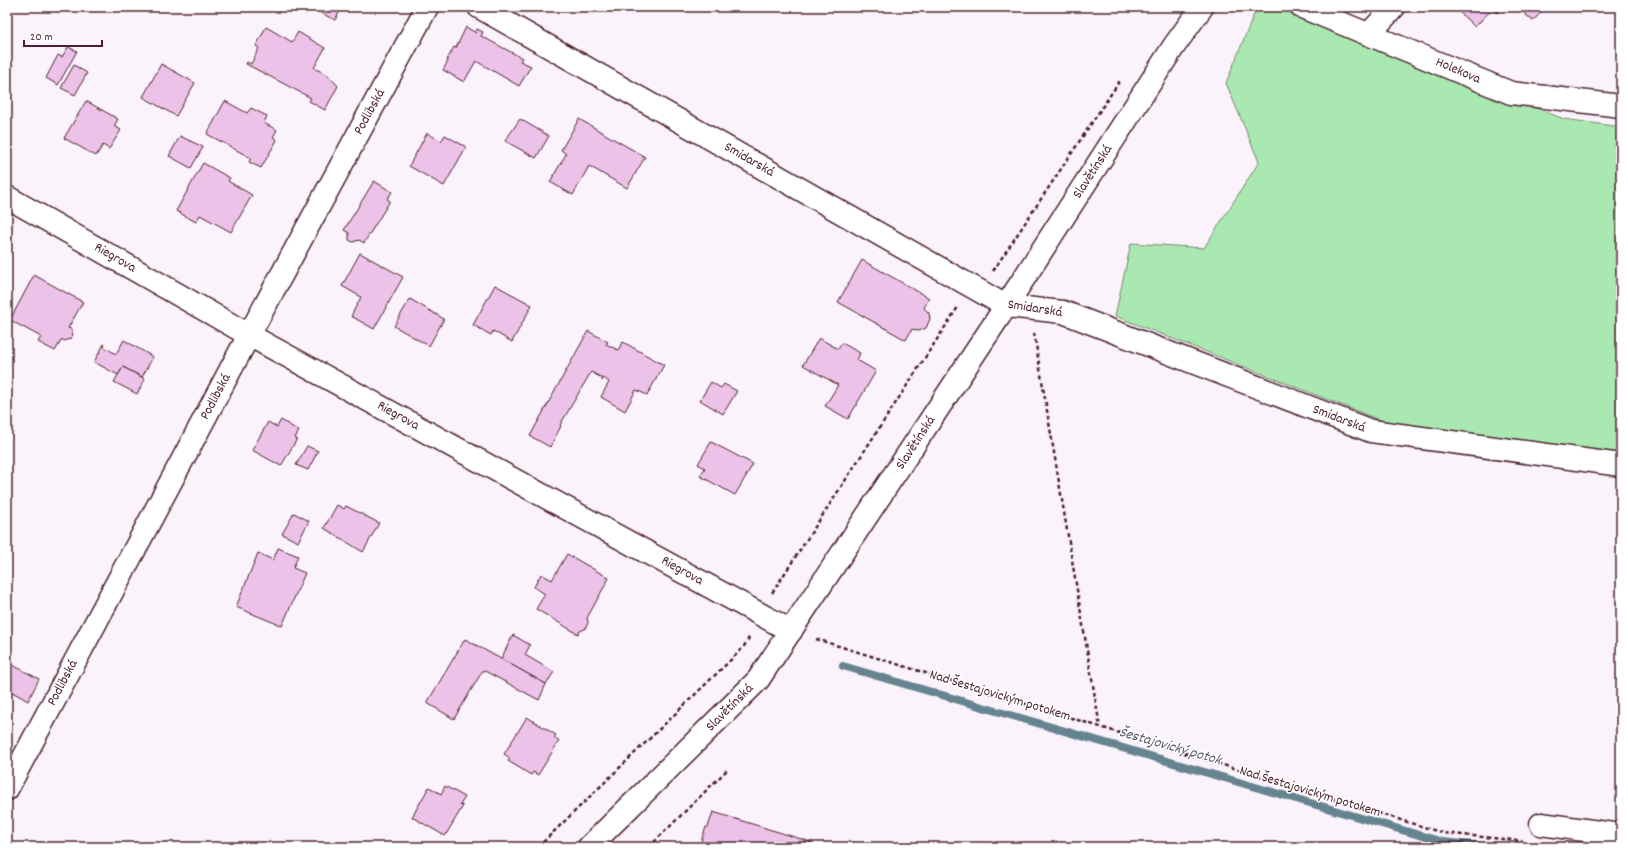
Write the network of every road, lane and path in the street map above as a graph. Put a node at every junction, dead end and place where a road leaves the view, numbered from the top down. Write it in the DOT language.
graph roads {
  1 [pos="427,7"];
  2 [pos="479,7"];
  3 [pos="1202,7"];
  4 [pos="1302,7"];
  5 [pos="1394,7"];
  6 [pos="1369,34"];
  7 [pos="1122,78"];
  8 [pos="1621,106"];
  9 [pos="7,197"];
  10 [pos="979,291"];
  11 [pos="1006,306"];
  12 [pos="1030,308"];
  13 [pos="249,335"];
  14 [pos="1621,464"];
  15 [pos="762,615"];
  16 [pos="791,631"];
  17 [pos="1100,727"];
  18 [pos="728,769"];
  19 [pos="7,789"];
  20 [pos="1541,824"];
  21 [pos="1621,835"];
  22 [pos="538,847"];
  23 [pos="589,847"];
  24 [pos="649,847"];
  1 -- 13 [label="street, Podlibská"];
  2 -- 10 [label="street, Smidarská"];
  3 -- 11 [label="street, Slavětínská"];
  4 -- 6 [label="street, Holekova"];
  5 -- 6 [label="street"];
  6 -- 8 [label="street, Holekova"];
  7 -- 10 [label="path"];
  9 -- 13 [label="street, Riegrova"];
  10 -- 11 [label="street, Smidarská"];
  10 -- 15 [label="path"];
  11 -- 12 [label="street, Smidarská"];
  11 -- 16 [label="street, Slavětínská"];
  12 -- 14 [label="street, Smidarská"];
  12 -- 17 [label="path"];
  13 -- 15 [label="street, Riegrova"];
  13 -- 19 [label="street, Podlibská"];
  15 -- 16 [label="street, Riegrova"];
  15 -- 22 [label="path"];
  16 -- 17 [label="path, Nad Šestajovickým potokem"];
  16 -- 23 [label="street, Slavětínská"];
  17 -- 20 [label="path, Nad Šestajovickým potokem"];
  18 -- 24 [label="path"];
  20 -- 21 [label="street"];
}
